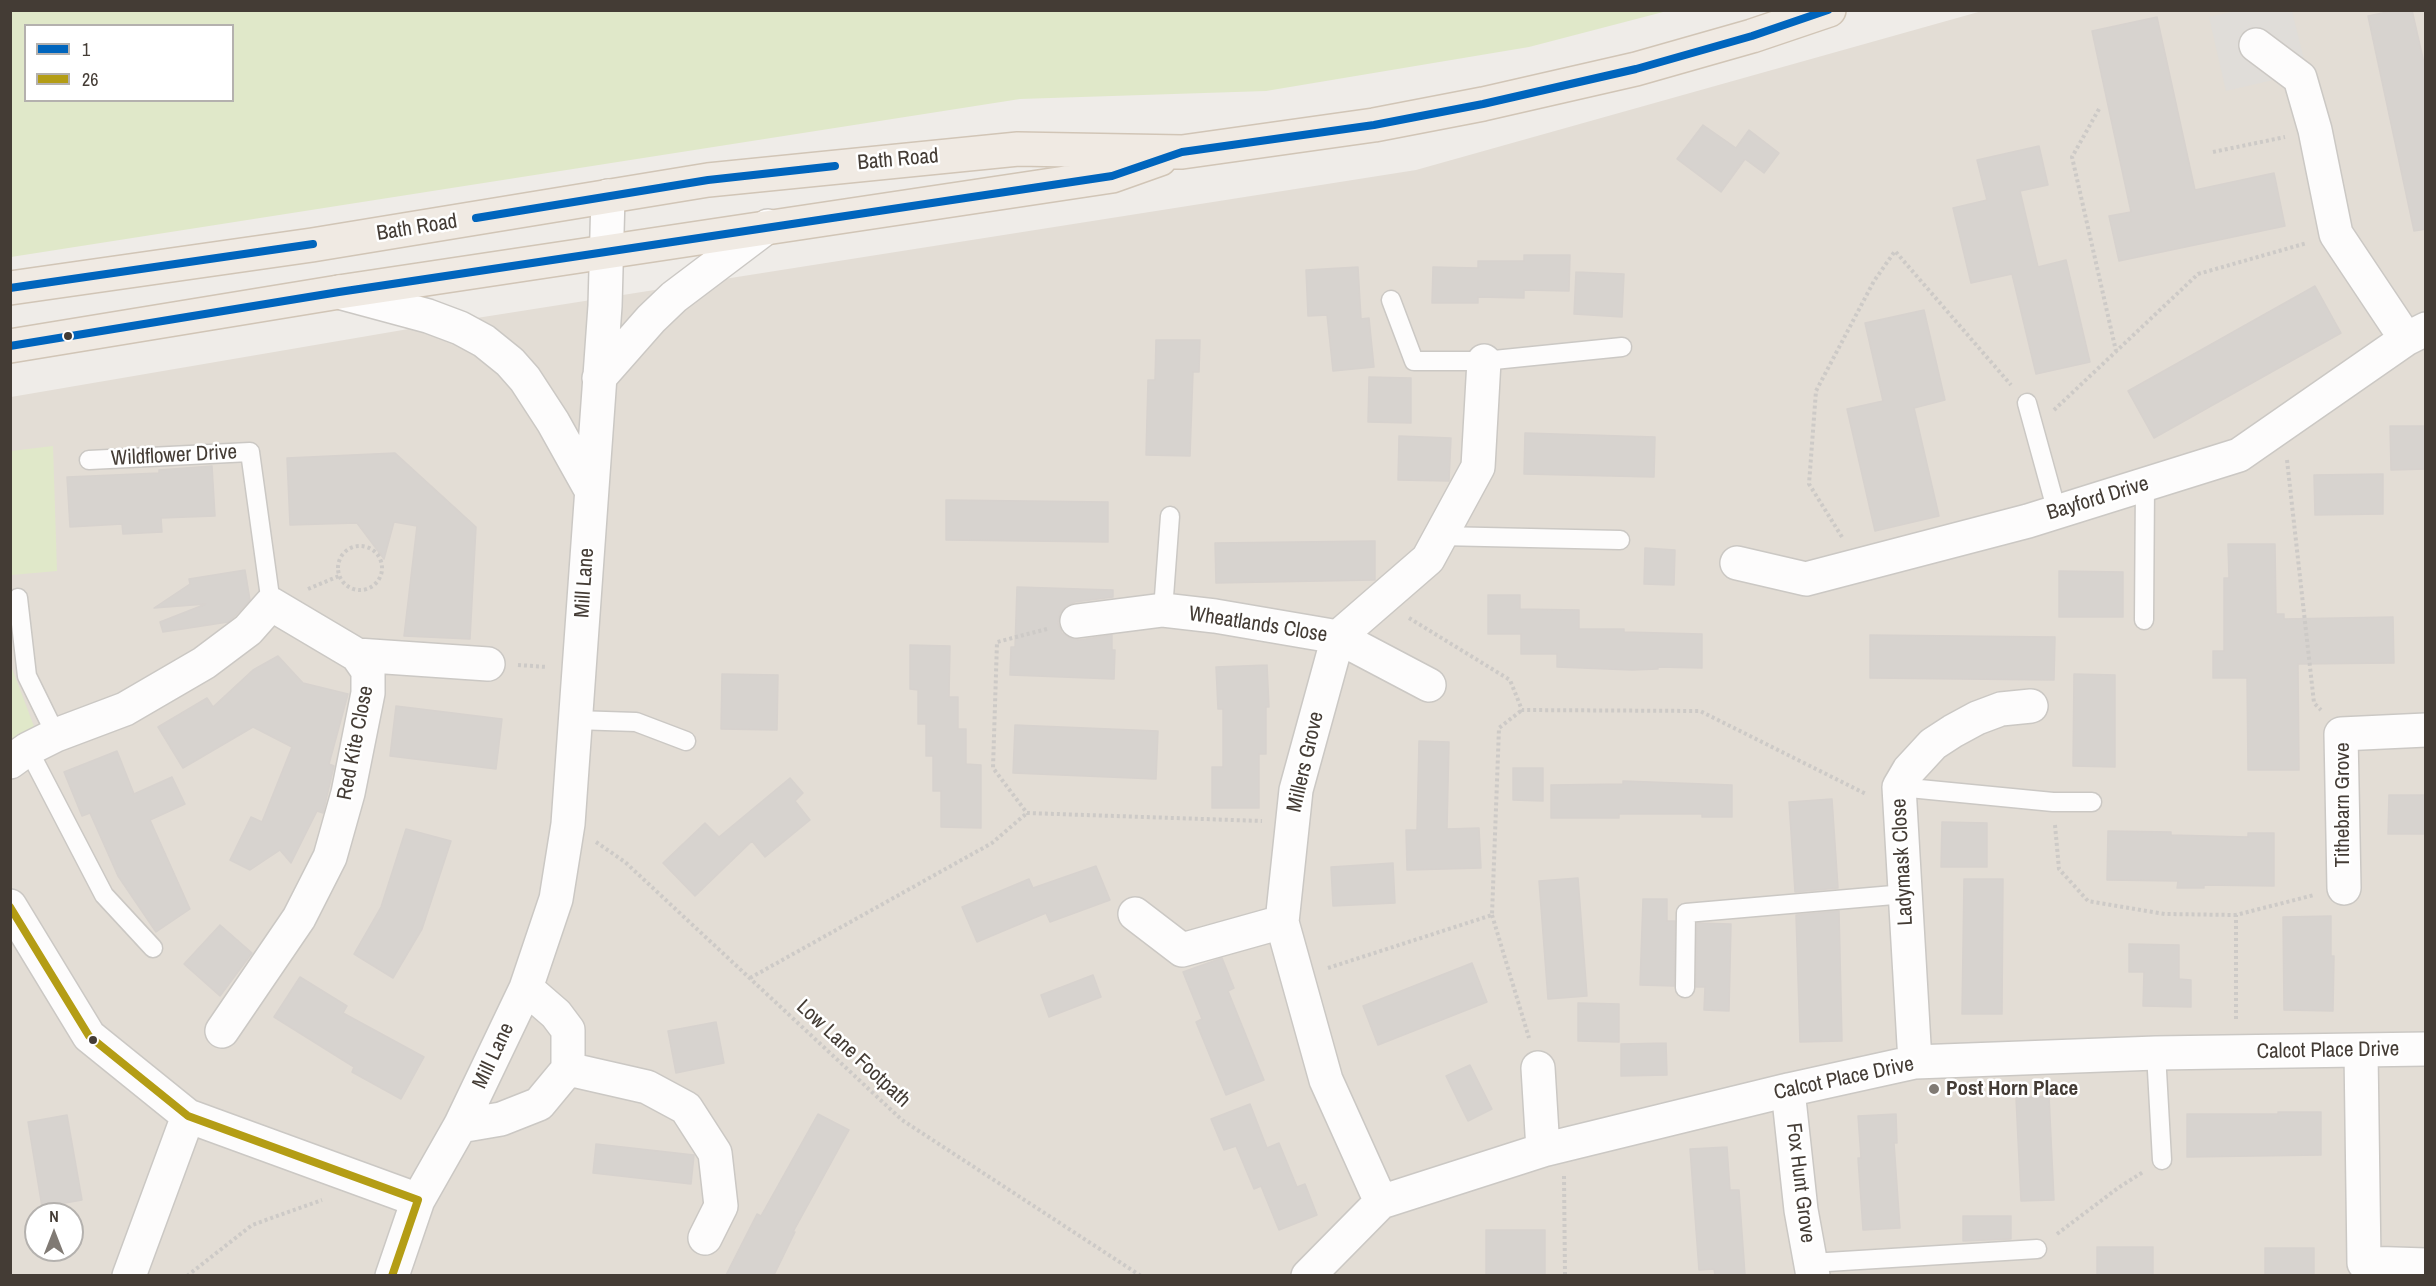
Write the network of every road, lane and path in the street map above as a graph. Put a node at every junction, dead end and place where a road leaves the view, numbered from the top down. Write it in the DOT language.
graph roads {
  1 [pos="1829,10"];
  2 [pos="2256,45"];
  3 [pos="2099,109"];
  4 [pos="2315,130"];
  5 [pos="1182,152"];
  6 [pos="2213,152"];
  7 [pos="608,196"];
  8 [pos="768,226"];
  9 [pos="2336,234"];
  10 [pos="607,251"];
  11 [pos="10,288"];
  12 [pos="339,292"];
  13 [pos="1391,300"];
  14 [pos="2416,334"];
  15 [pos="10,346"];
  16 [pos="1622,347"];
  17 [pos="2116,351"];
  18 [pos="1484,361"];
  19 [pos="599,378"];
  20 [pos="2027,403"];
  21 [pos="2283,423"];
  22 [pos="2034,429"];
  23 [pos="89,460"];
  24 [pos="2145,485"];
  25 [pos="591,490"];
  26 [pos="2057,512"];
  27 [pos="1170,516"];
  28 [pos="1440,536"];
  29 [pos="1620,540"];
  30 [pos="348,549"];
  31 [pos="1737,563"];
  32 [pos="1860,565"];
  33 [pos="18,598"];
  34 [pos="1380,600"];
  35 [pos="272,604"];
  36 [pos="1163,610"];
  37 [pos="1077,621"];
  38 [pos="2144,621"];
  39 [pos="1338,637"];
  40 [pos="357,655"];
  41 [pos="488,664"];
  42 [pos="578,669"];
  43 [pos="1429,685"];
  44 [pos="2031,706"];
  45 [pos="1522,710"];
  46 [pos="575,720"];
  47 [pos="2426,730"];
  48 [pos="2341,734"];
  49 [pos="686,741"];
  50 [pos="32,749"];
  51 [pos="1900,799"];
  52 [pos="2053,802"];
  53 [pos="2092,802"];
  54 [pos="1027,813"];
  55 [pos="1293,822"];
  56 [pos="568,825"];
  57 [pos="2344,888"];
  58 [pos="1905,894"];
  59 [pos="10,906"];
  60 [pos="1135,914"];
  61 [pos="1492,915"];
  62 [pos="2236,915"];
  63 [pos="1282,922"];
  64 [pos="153,948"];
  65 [pos="1298,978"];
  66 [pos="750,979"];
  67 [pos="526,988"];
  68 [pos="1685,988"];
  69 [pos="222,1031"];
  70 [pos="2426,1048"];
  71 [pos="2361,1051"];
  72 [pos="2156,1053"];
  73 [pos="2236,1053"];
  74 [pos="1915,1062"];
  75 [pos="1538,1068"];
  76 [pos="568,1069"];
  77 [pos="1788,1090"];
  78 [pos="188,1116"];
  79 [pos="460,1126"];
  80 [pos="1553,1148"];
  81 [pos="2162,1160"];
  82 [pos="368,1184"];
  83 [pos="418,1200"];
  84 [pos="1381,1202"];
  85 [pos="705,1238"];
  86 [pos="2037,1249"];
  87 [pos="2426,1264"];
  88 [pos="1812,1269"];
  89 [pos="2364,1269"];
  90 [pos="129,1275"];
  91 [pos="187,1275"];
  92 [pos="392,1275"];
  93 [pos="1141,1275"];
  94 [pos="1308,1275"];
  95 [pos="1565,1275"];
  1 -- 5 [label="main road, Bath Road"];
  2 -- 4 [label="street"];
  3 -- 17 [label="path"];
  4 -- 6 [label="path"];
  4 -- 9 [label="street"];
  5 -- 7 [label="main road, Bath Road"];
  5 -- 8 [label="main road, Bath Road"];
  7 -- 10 [label="street, Mill Lane"];
  7 -- 11 [label="main road, Bath Road"];
  8 -- 10 [label="main road, Bath Road"];
  8 -- 19 [label="street"];
  9 -- 14 [label="street"];
  9 -- 17 [label="path"];
  10 -- 12 [label="main road, Bath Road"];
  10 -- 19 [label="street, Mill Lane"];
  12 -- 15 [label="main road, Bath Road"];
  12 -- 25 [label="street"];
  13 -- 18 [label="lane"];
  14 -- 21 [label="street, Bayford Drive"];
  16 -- 18 [label="lane"];
  17 -- 22 [label="path"];
  18 -- 28 [label="street"];
  19 -- 25 [label="street, Mill Lane"];
  20 -- 22 [label="lane"];
  20 -- 32 [label="path"];
  21 -- 24 [label="street, Bayford Drive"];
  21 -- 48 [label="path"];
  22 -- 26 [label="lane"];
  23 -- 35 [label="lane, Wildflower Drive"];
  24 -- 26 [label="street, Bayford Drive"];
  24 -- 38 [label="lane"];
  25 -- 42 [label="street, Mill Lane"];
  26 -- 32 [label="street, Bayford Drive"];
  27 -- 36 [label="lane"];
  28 -- 29 [label="lane"];
  28 -- 34 [label="street"];
  30 -- 30 [label="path"];
  31 -- 32 [label="street, Bayford Drive"];
  33 -- 50 [label="lane"];
  34 -- 39 [label="street"];
  34 -- 45 [label="path"];
  35 -- 40 [label="street, Red Kite Close"];
  35 -- 50 [label="street"];
  36 -- 37 [label="street, Wheatlands Close"];
  36 -- 39 [label="street, Wheatlands Close"];
  37 -- 54 [label="path"];
  39 -- 43 [label="street, Wheatlands Close"];
  39 -- 55 [label="street, Millers Grove"];
  40 -- 41 [label="street"];
  40 -- 69 [label="street, Red Kite Close"];
  41 -- 42 [label="path"];
  42 -- 46 [label="street, Mill Lane"];
  44 -- 51 [label="street, Ladymask Close"];
  45 -- 51 [label="path"];
  45 -- 61 [label="path"];
  46 -- 49 [label="lane"];
  46 -- 56 [label="street, Mill Lane"];
  47 -- 48 [label="street, Tithebarn Grove"];
  48 -- 57 [label="street, Tithebarn Grove"];
  50 -- 64 [label="lane"];
  51 -- 52 [label="lane"];
  51 -- 58 [label="street, Ladymask Close"];
  52 -- 53 [label="lane"];
  52 -- 62 [label="path"];
  54 -- 55 [label="path"];
  54 -- 66 [label="path"];
  55 -- 63 [label="street, Millers Grove"];
  56 -- 66 [label="path, Low Lane Footpath"];
  56 -- 67 [label="street, Mill Lane"];
  57 -- 62 [label="path"];
  58 -- 68 [label="lane"];
  58 -- 74 [label="street, Ladymask Close"];
  59 -- 78 [label="street"];
  60 -- 63 [label="street"];
  61 -- 65 [label="path"];
  61 -- 75 [label="path"];
  62 -- 73 [label="path"];
  63 -- 65 [label="street, Millers Grove"];
  65 -- 84 [label="street, Millers Grove"];
  66 -- 93 [label="path, Low Lane Footpath"];
  67 -- 76 [label="street"];
  67 -- 79 [label="street, Mill Lane"];
  70 -- 71 [label="street, Calcot Place Drive"];
  71 -- 73 [label="street, Calcot Place Drive"];
  71 -- 89 [label="street"];
  72 -- 73 [label="street, Calcot Place Drive"];
  72 -- 74 [label="street, Calcot Place Drive"];
  72 -- 81 [label="lane"];
  74 -- 77 [label="street, Calcot Place Drive"];
  75 -- 80 [label="street"];
  76 -- 79 [label="street"];
  76 -- 85 [label="street"];
  77 -- 80 [label="street, Calcot Place Drive"];
  77 -- 88 [label="street, Fox Hunt Grove"];
  78 -- 82 [label="street"];
  78 -- 90 [label="street"];
  79 -- 83 [label="street, Mill Lane"];
  80 -- 84 [label="street, Calcot Place Drive"];
  80 -- 95 [label="path"];
  81 -- 86 [label="path"];
  82 -- 83 [label="street"];
  82 -- 91 [label="path"];
  83 -- 92 [label="street, Mill Lane"];
  84 -- 94 [label="street, Calcot Place Drive"];
  86 -- 88 [label="lane"];
  87 -- 89 [label="street"];
}
